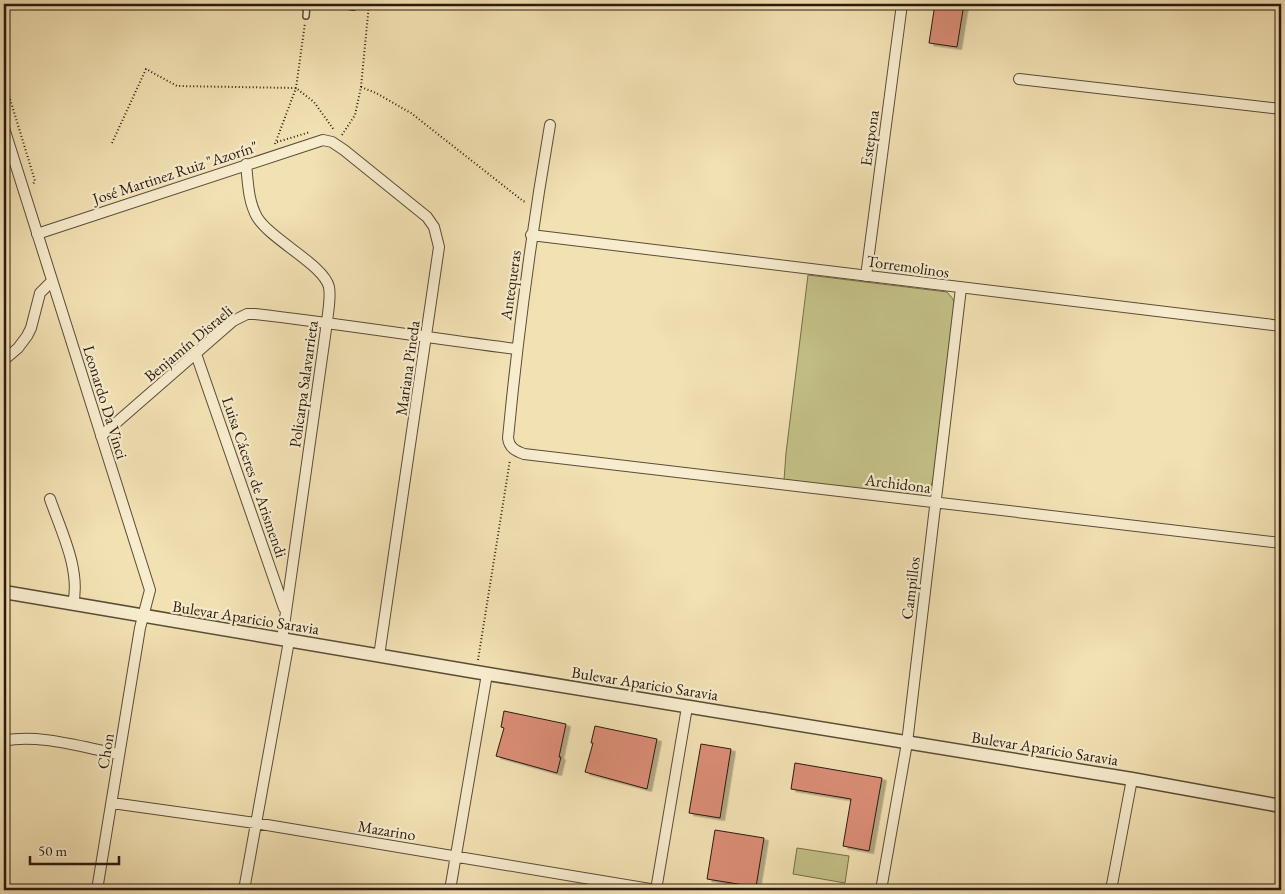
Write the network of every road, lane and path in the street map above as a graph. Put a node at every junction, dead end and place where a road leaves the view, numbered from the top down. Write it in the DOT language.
graph roads {
  1 [pos="307,4"];
  2 [pos="336,4"];
  3 [pos="370,4"];
  4 [pos="902,4"];
  5 [pos="353,7"];
  6 [pos="306,16"];
  7 [pos="1019,78"];
  8 [pos="4,79"];
  9 [pos="361,87"];
  10 [pos="296,88"];
  11 [pos="1281,109"];
  12 [pos="550,125"];
  13 [pos="4,128"];
  14 [pos="335,132"];
  15 [pos="323,140"];
  16 [pos="112,143"];
  17 [pos="336,144"];
  18 [pos="270,156"];
  19 [pos="246,164"];
  20 [pos="25,197"];
  21 [pos="536,205"];
  22 [pos="36,234"];
  23 [pos="531,235"];
  24 [pos="866,276"];
  25 [pos="52,281"];
  26 [pos="961,288"];
  27 [pos="327,322"];
  28 [pos="1281,326"];
  29 [pos="427,338"];
  30 [pos="516,349"];
  31 [pos="196,354"];
  32 [pos="4,360"];
  33 [pos="101,436"];
  34 [pos="512,448"];
  35 [pos="50,499"];
  36 [pos="935,502"];
  37 [pos="1281,543"];
  38 [pos="4,592"];
  39 [pos="73,604"];
  40 [pos="286,611"];
  41 [pos="143,617"];
  42 [pos="285,640"];
  43 [pos="379,656"];
  44 [pos="482,673"];
  45 [pos="687,706"];
  46 [pos="4,741"];
  47 [pos="907,743"];
  48 [pos="119,754"];
  49 [pos="1132,779"];
  50 [pos="112,804"];
  51 [pos="1281,806"];
  52 [pos="255,823"];
  53 [pos="455,856"];
  54 [pos="97,890"];
  55 [pos="244,890"];
  56 [pos="450,890"];
  57 [pos="656,890"];
  58 [pos="882,890"];
  59 [pos="1111,890"];
  1 -- 6 [label="lane"];
  2 -- 5 [label="lane"];
  3 -- 9 [label="path"];
  4 -- 24 [label="street, Estepona"];
  6 -- 10 [label="path"];
  7 -- 11 [label="street"];
  8 -- 20 [label="path"];
  9 -- 17 [label="path"];
  9 -- 21 [label="path"];
  10 -- 14 [label="path"];
  10 -- 16 [label="path"];
  10 -- 18 [label="path"];
  12 -- 21 [label="street, Antequeras"];
  13 -- 20 [label="street, Leonardo Da Vinci"];
  15 -- 17 [label="street, Mariana Pineda"];
  15 -- 18 [label="street, José Martinez Ruiz \"Azorín\""];
  17 -- 29 [label="street, Mariana Pineda"];
  18 -- 19 [label="street, José Martinez Ruiz \"Azorín\""];
  19 -- 22 [label="street, José Martinez Ruiz \"Azorín\""];
  19 -- 27 [label="street, Policarpa Salavarrieta"];
  20 -- 22 [label="street, Leonardo Da Vinci"];
  21 -- 23 [label="street, Antequeras"];
  22 -- 25 [label="street, Leonardo Da Vinci"];
  23 -- 24 [label="street, Torremolinos"];
  23 -- 30 [label="street, Antequeras"];
  24 -- 26 [label="street, Torremolinos"];
  25 -- 32 [label="street"];
  25 -- 33 [label="street, Leonardo Da Vinci"];
  26 -- 28 [label="street, Torremolinos"];
  26 -- 36 [label="street, Campillos"];
  27 -- 29 [label="street, Benjamín Disraeli"];
  27 -- 31 [label="street, Benjamín Disraeli"];
  27 -- 40 [label="street, Policarpa Salavarrieta"];
  29 -- 30 [label="street, Benjamín Disraeli"];
  29 -- 43 [label="street, Mariana Pineda"];
  30 -- 34 [label="street, Antequeras"];
  31 -- 33 [label="street, Benjamín Disraeli"];
  31 -- 40 [label="street, Luisa Cáceres de Arismendi"];
  33 -- 41 [label="street, Leonardo Da Vinci"];
  34 -- 36 [label="street, Archidona"];
  34 -- 44 [label="path"];
  35 -- 39 [label="street"];
  36 -- 37 [label="street, Archidona"];
  36 -- 47 [label="street, Campillos"];
  38 -- 39 [label="street, Bulevar Aparicio Saravia"];
  39 -- 41 [label="street, Bulevar Aparicio Saravia"];
  40 -- 42 [label="street, Policarpa Salavarrieta"];
  41 -- 42 [label="street, Bulevar Aparicio Saravia"];
  41 -- 48 [label="street, Chon"];
  42 -- 43 [label="street, Bulevar Aparicio Saravia"];
  42 -- 52 [label="street, Policarpa Salavarrieta"];
  43 -- 44 [label="street, Bulevar Aparicio Saravia"];
  44 -- 45 [label="street, Bulevar Aparicio Saravia"];
  44 -- 53 [label="street"];
  45 -- 47 [label="street, Bulevar Aparicio Saravia"];
  45 -- 57 [label="street"];
  46 -- 48 [label="street"];
  47 -- 49 [label="street, Bulevar Aparicio Saravia"];
  47 -- 58 [label="street, Campillos"];
  48 -- 50 [label="street, Chon"];
  49 -- 51 [label="street, Bulevar Aparicio Saravia"];
  49 -- 59 [label="street"];
  50 -- 52 [label="street, Mazarino"];
  50 -- 54 [label="street, Chon"];
  52 -- 53 [label="street, Mazarino"];
  52 -- 55 [label="street, Policarpa Salavarrieta"];
  53 -- 56 [label="street"];
  53 -- 57 [label="street, Mazarino"];
}
